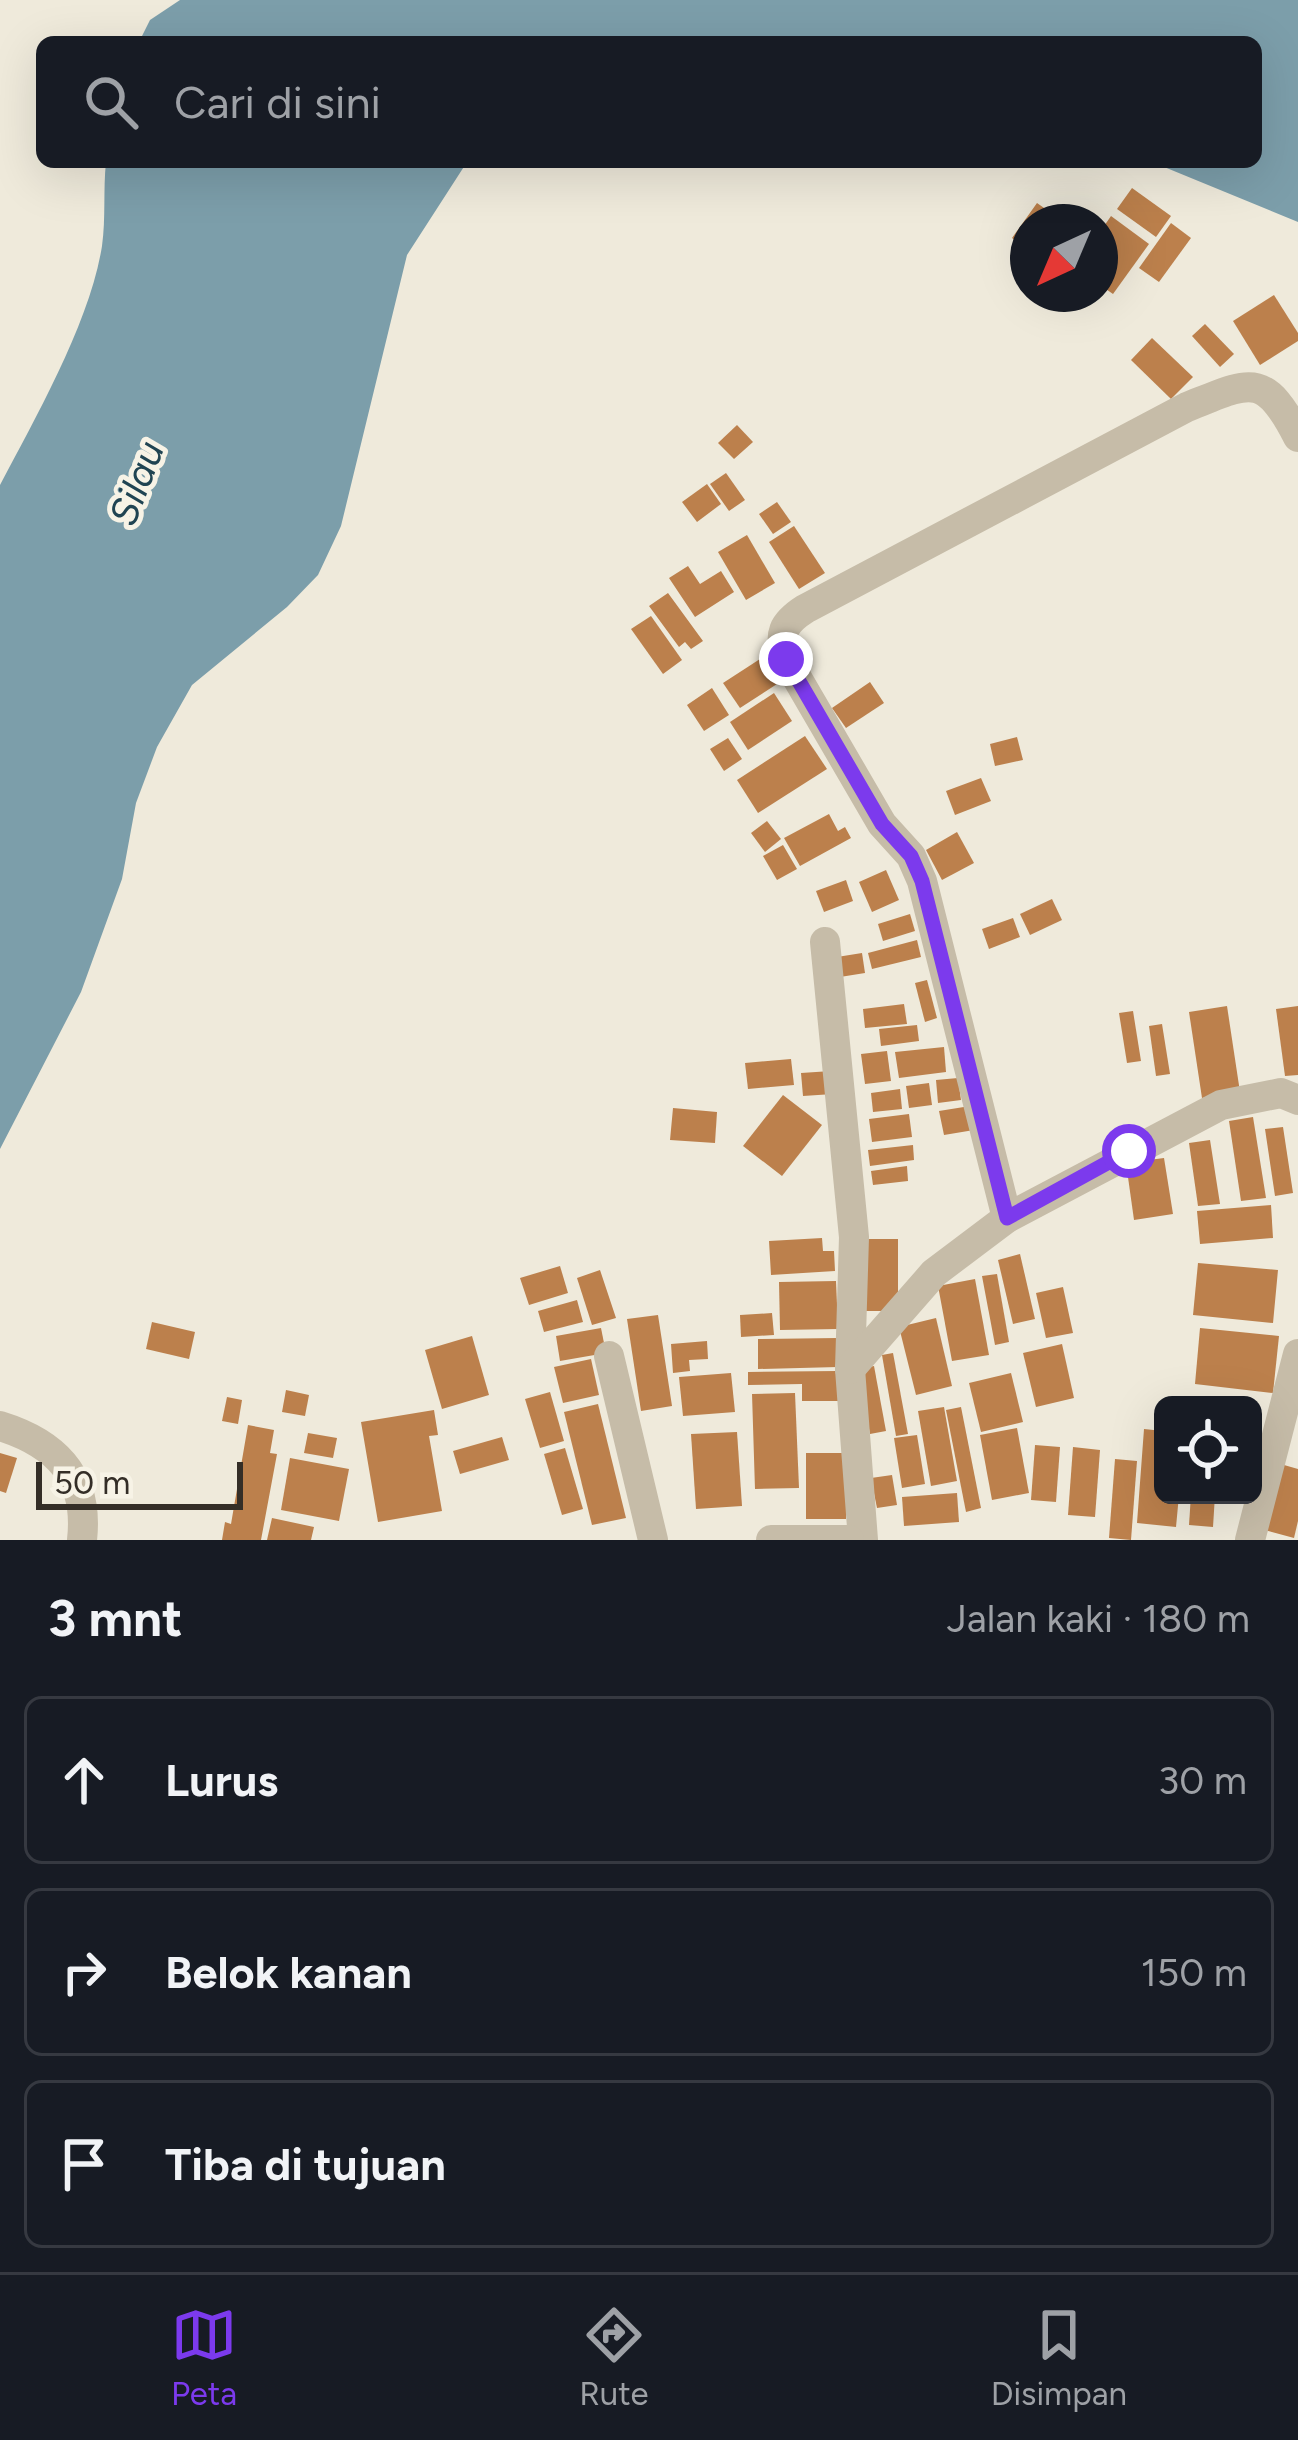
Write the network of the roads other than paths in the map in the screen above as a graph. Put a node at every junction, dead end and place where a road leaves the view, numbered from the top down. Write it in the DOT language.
graph roads {
  1 [pos="1298,437"];
  2 [pos="825,942"];
  3 [pos="1298,1100"];
  4 [pos="1007,1218"];
  5 [pos="1298,1354"];
  6 [pos="609,1356"];
  7 [pos="850,1369"];
  8 [pos="0,1426"];
  9 [pos="82,1540"];
  10 [pos="653,1540"];
  11 [pos="771,1540"];
  12 [pos="849,1540"];
  13 [pos="863,1540"];
  14 [pos="1250,1540"];
  1 -- 4 [label="street"];
  2 -- 7 [label="street"];
  3 -- 4 [label="street"];
  4 -- 7 [label="street"];
  5 -- 14 [label="street"];
  6 -- 10 [label="street"];
  7 -- 13 [label="street"];
  8 -- 9 [label="street"];
  11 -- 12 [label="street"];
}
